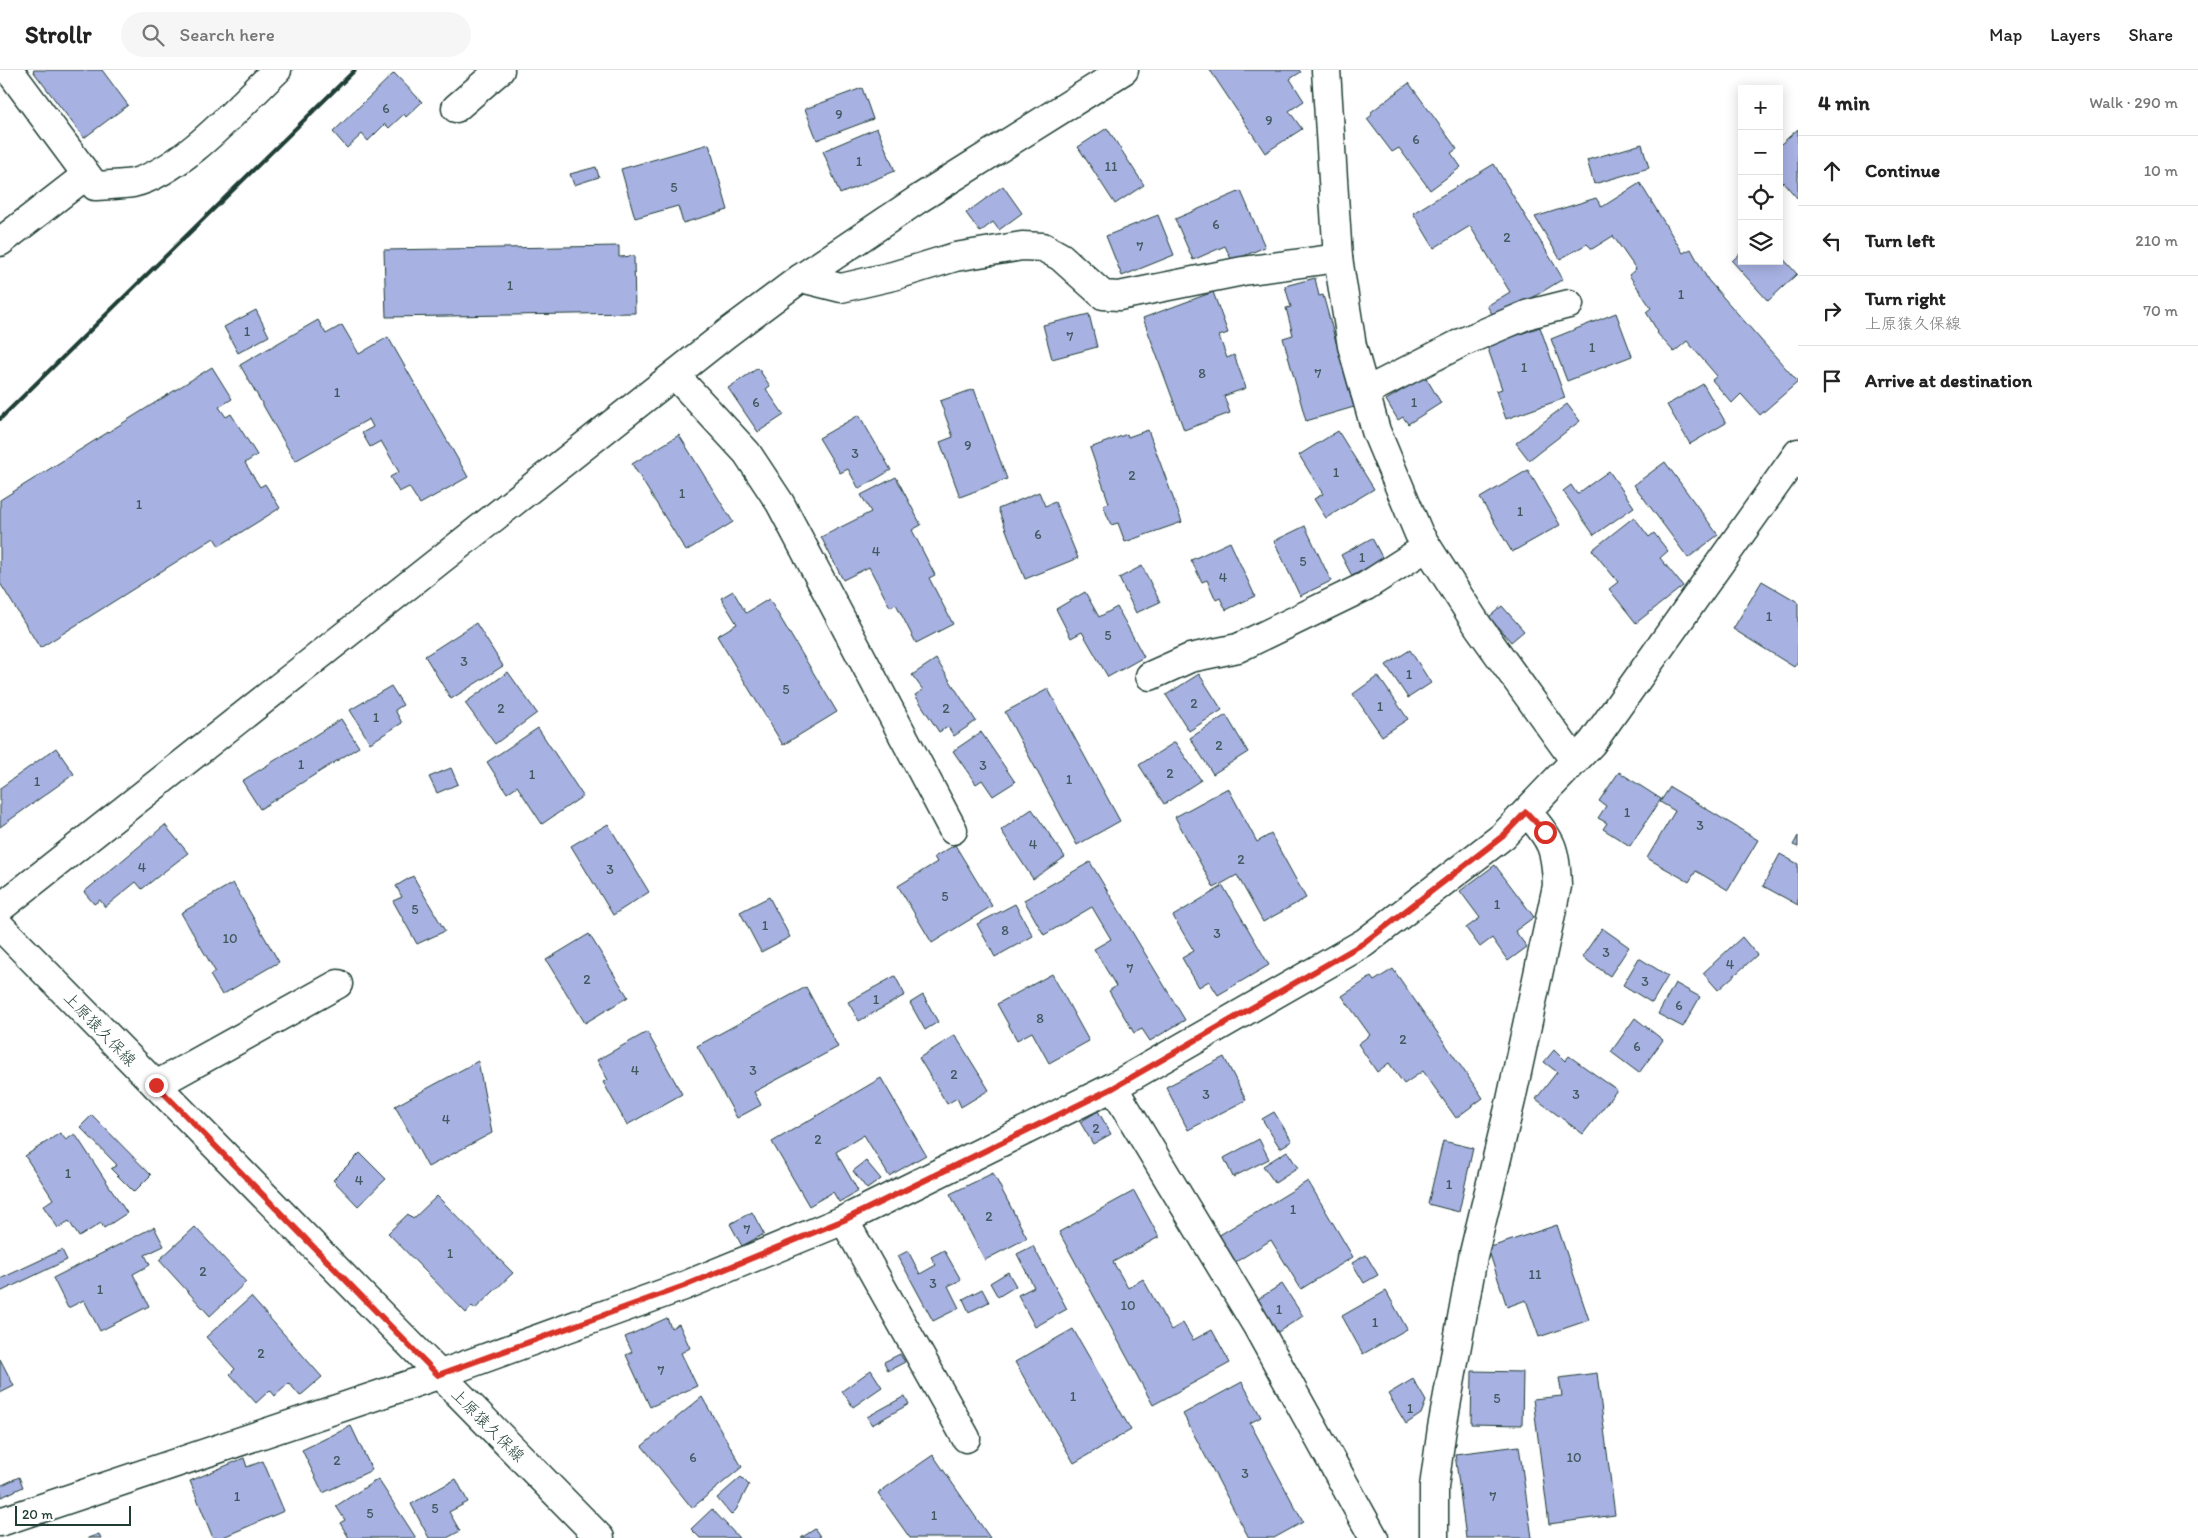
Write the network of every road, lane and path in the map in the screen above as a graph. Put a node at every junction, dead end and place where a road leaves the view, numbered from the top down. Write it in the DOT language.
graph roads {
  1 [pos="9,70"];
  2 [pos="277,70"];
  3 [pos="500,70"];
  4 [pos="1124,70"];
  5 [pos="1326,70"];
  6 [pos="456,108"];
  7 [pos="85,176"];
  8 [pos="0,242"];
  9 [pos="1338,258"];
  10 [pos="802,278"];
  11 [pos="1569,304"];
  12 [pos="675,374"];
  13 [pos="1365,392"];
  14 [pos="1798,453"];
  15 [pos="1428,548"];
  16 [pos="1150,676"];
  17 [pos="1576,761"];
  18 [pos="1526,812"];
  19 [pos="953,830"];
  20 [pos="0,908"];
  21 [pos="0,926"];
  22 [pos="338,984"];
  23 [pos="156,1085"];
  24 [pos="1113,1088"];
  25 [pos="844,1220"];
  26 [pos="438,1375"];
  27 [pos="966,1438"];
  28 [pos="0,1522"];
  29 [pos="600,1538"];
  30 [pos="1374,1538"];
  31 [pos="1434,1538"];
  1 -- 7 [label="street"];
  2 -- 7 [label="street"];
  3 -- 6 [label="street"];
  4 -- 10 [label="street"];
  5 -- 9 [label="street"];
  7 -- 8 [label="street"];
  9 -- 10 [label="street"];
  9 -- 13 [label="street"];
  10 -- 12 [label="street"];
  11 -- 13 [label="street"];
  12 -- 19 [label="street"];
  12 -- 20 [label="street"];
  13 -- 15 [label="street"];
  14 -- 17 [label="street"];
  15 -- 16 [label="street"];
  15 -- 17 [label="street"];
  17 -- 18 [label="street"];
  18 -- 24 [label="street"];
  18 -- 31 [label="street"];
  21 -- 23 [label="street, 上原猿久保線"];
  22 -- 23 [label="street"];
  23 -- 26 [label="street, 上原猿久保線"];
  24 -- 25 [label="street"];
  24 -- 30 [label="street"];
  25 -- 26 [label="street"];
  25 -- 27 [label="street"];
  26 -- 28 [label="street"];
  26 -- 29 [label="street, 上原猿久保線"];
}
